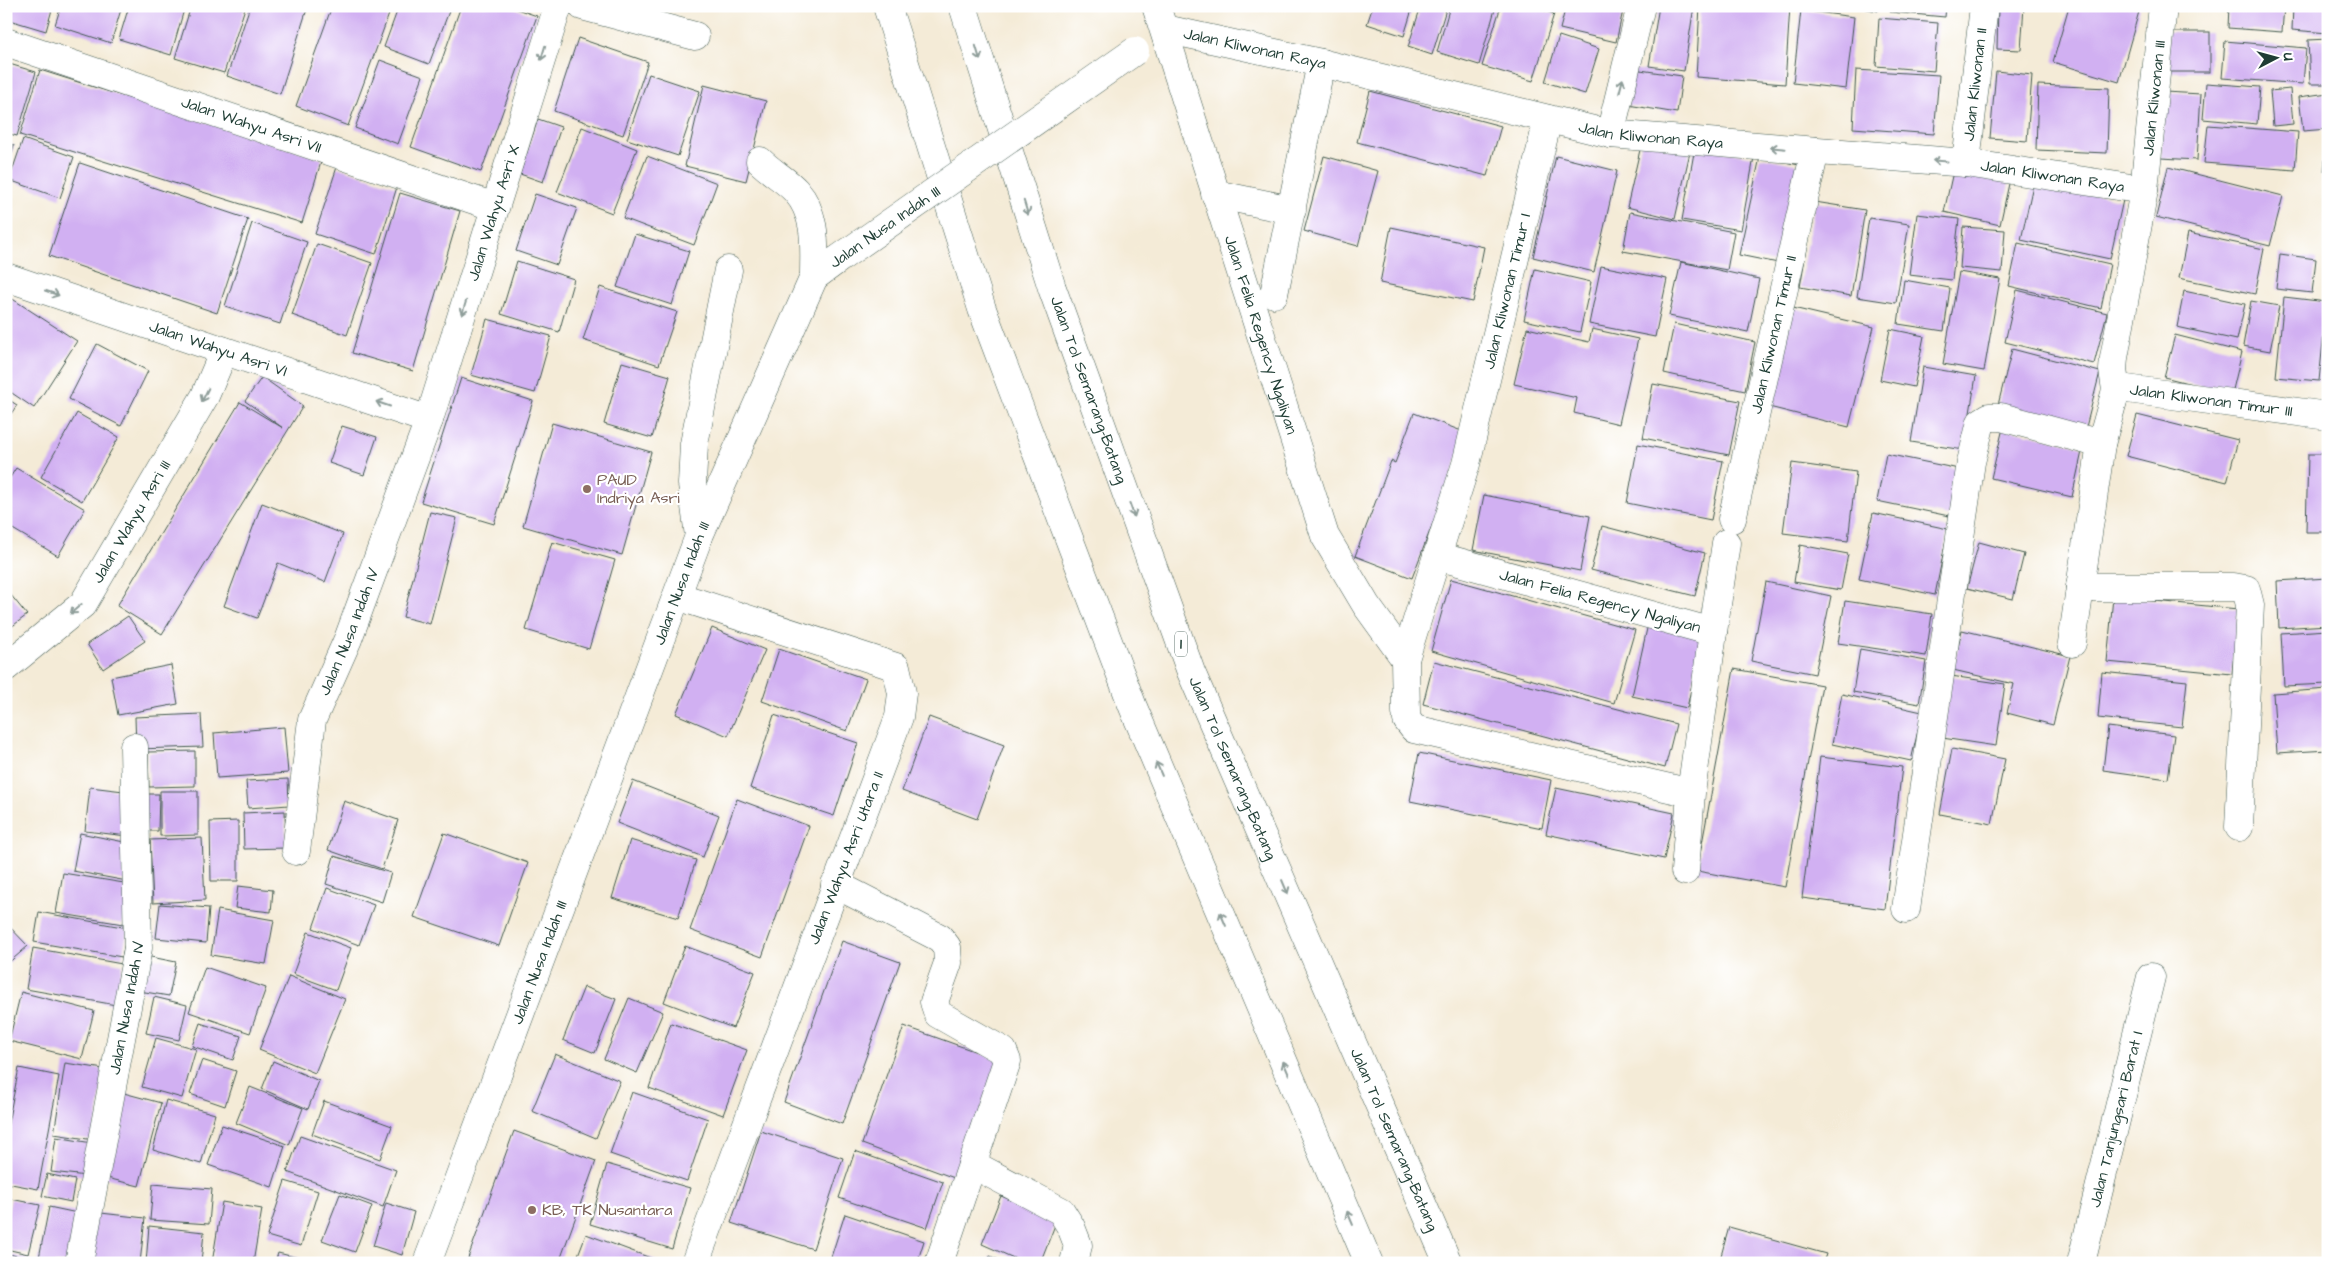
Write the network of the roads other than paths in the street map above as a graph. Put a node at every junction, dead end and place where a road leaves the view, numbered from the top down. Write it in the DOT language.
graph roads {
  1 [pos="558,6"];
  2 [pos="582,6"];
  3 [pos="887,6"];
  4 [pos="963,6"];
  5 [pos="1641,6"];
  6 [pos="1984,6"];
  7 [pos="2163,6"];
  8 [pos="1160,17"];
  9 [pos="695,36"];
  10 [pos="6,42"];
  11 [pos="1321,64"];
  12 [pos="1548,119"];
  13 [pos="1610,134"];
  14 [pos="1815,151"];
  15 [pos="760,161"];
  16 [pos="1966,163"];
  17 [pos="2144,190"];
  18 [pos="1215,194"];
  19 [pos="495,207"];
  20 [pos="1292,210"];
  21 [pos="728,270"];
  22 [pos="6,277"];
  23 [pos="814,277"];
  24 [pos="1274,294"];
  25 [pos="224,351"];
  26 [pos="2116,390"];
  27 [pos="2328,416"];
  28 [pos="429,420"];
  29 [pos="2101,444"];
  30 [pos="698,536"];
  31 [pos="1437,556"];
  32 [pos="2080,587"];
  33 [pos="677,596"];
  34 [pos="1713,632"];
  35 [pos="2072,643"];
  36 [pos="1405,659"];
  37 [pos="6,667"];
  38 [pos="134,748"];
  39 [pos="1691,793"];
  40 [pos="2239,827"];
  41 [pos="296,851"];
  42 [pos="1685,871"];
  43 [pos="835,884"];
  44 [pos="1906,909"];
  45 [pos="2151,977"];
  46 [pos="972,1164"];
  47 [pos="79,1263"];
  48 [pos="427,1263"];
  49 [pos="695,1263"];
  50 [pos="939,1263"];
  51 [pos="1074,1263"];
  52 [pos="1369,1263"];
  53 [pos="1448,1263"];
  54 [pos="2081,1263"];
  1 -- 19 [label="main road, Jalan Wahyu Asri X, one-way"];
  2 -- 9 [label="main road"];
  52 -- 3 [label="main road, one-way"];
  4 -- 53 [label="main road, Jalan Tol Semarang–Batang / 1, one-way"];
  13 -- 5 [label="main road, one-way"];
  6 -- 16 [label="main road, Jalan Kliwonan II"];
  7 -- 17 [label="main road, Jalan Kliwonan III"];
  8 -- 11 [label="main road, Jalan Kliwonan Raya"];
  8 -- 18 [label="main road, Jalan Felia Regency Ngaliyan"];
  8 -- 23 [label="main road, Jalan Nusa Indah III, bridge"];
  10 -- 19 [label="main road, Jalan Wahyu Asri VII"];
  11 -- 12 [label="main road, Jalan Kliwonan Raya"];
  11 -- 20 [label="main road"];
  12 -- 13 [label="main road, Jalan Kliwonan Raya"];
  12 -- 31 [label="main road, Jalan Kliwonan Timur I"];
  14 -- 13 [label="main road, Jalan Kliwonan Raya, one-way"];
  16 -- 14 [label="main road, Jalan Kliwonan Raya, one-way"];
  14 -- 34 [label="main road, Jalan Kliwonan Timur II"];
  15 -- 23 [label="main road"];
  16 -- 17 [label="main road, Jalan Kliwonan Raya"];
  17 -- 26 [label="main road, Jalan Kliwonan Timur III"];
  18 -- 20 [label="main road"];
  18 -- 36 [label="main road, Jalan Felia Regency Ngaliyan"];
  19 -- 28 [label="main road, Jalan Wahyu Asri X, one-way"];
  20 -- 24 [label="main road"];
  21 -- 30 [label="main road"];
  22 -- 25 [label="main road, Jalan Wahyu Asri VI, one-way"];
  23 -- 30 [label="main road, Jalan Nusa Indah III"];
  28 -- 25 [label="main road, Jalan Wahyu Asri VI, one-way"];
  25 -- 37 [label="main road, Jalan Wahyu Asri III, one-way"];
  26 -- 27 [label="main road, Jalan Kliwonan Timur III"];
  26 -- 29 [label="main road"];
  28 -- 41 [label="main road, Jalan Nusa Indah IV"];
  29 -- 32 [label="main road"];
  29 -- 44 [label="main road"];
  30 -- 33 [label="main road, Jalan Nusa Indah III"];
  31 -- 34 [label="main road, Jalan Felia Regency Ngaliyan"];
  31 -- 36 [label="main road"];
  32 -- 35 [label="main road"];
  32 -- 40 [label="main road"];
  33 -- 43 [label="main road, Jalan Wahyu Asri Utara II"];
  33 -- 48 [label="main road, Jalan Nusa Indah III"];
  34 -- 39 [label="main road, Jalan Felia Regency Ngaliyan"];
  36 -- 39 [label="main road"];
  38 -- 47 [label="main road, Jalan Nusa Indah IV"];
  39 -- 42 [label="main road, Jalan Felia Regency Ngaliyan"];
  43 -- 46 [label="main road"];
  43 -- 49 [label="main road, Jalan Wahyu Asri Utara II"];
  45 -- 54 [label="main road, Jalan Tanjungsari Barat I"];
  46 -- 50 [label="main road"];
  46 -- 51 [label="main road"];
}
